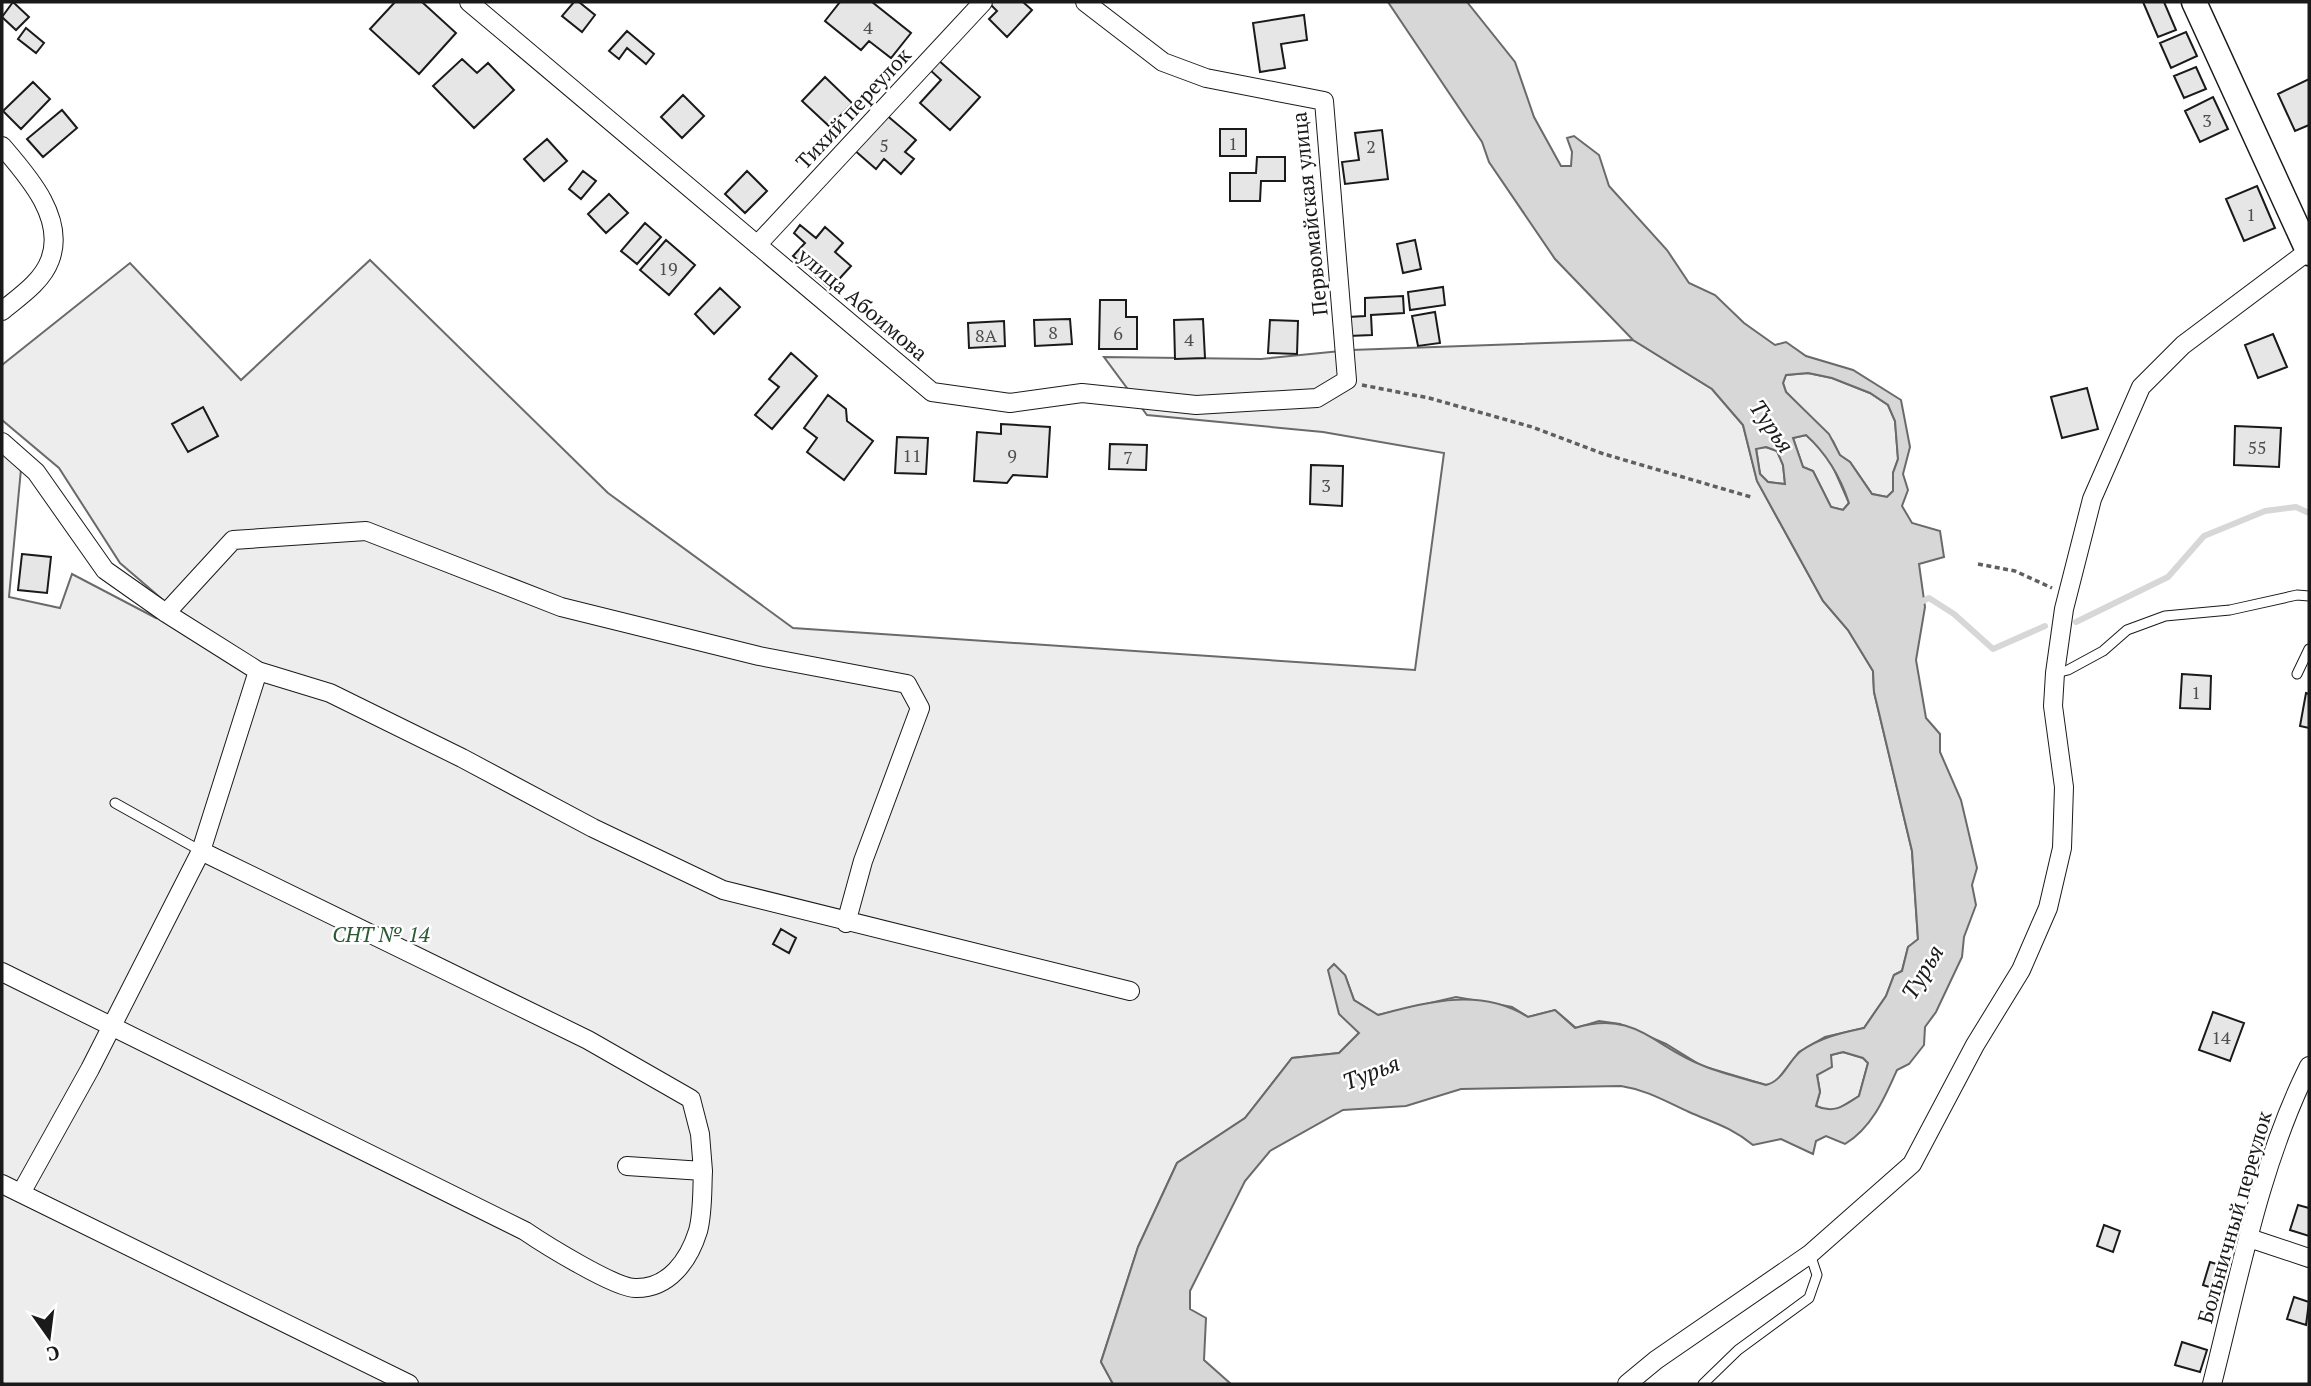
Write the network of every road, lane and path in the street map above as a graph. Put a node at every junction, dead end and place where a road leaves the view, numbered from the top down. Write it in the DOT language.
graph roads {
  1 [pos="469,2"];
  2 [pos="983,2"];
  3 [pos="1085,2"];
  4 [pos="2194,2"];
  5 [pos="2,146"];
  6 [pos="757,245"];
  7 [pos="2308,253"];
  8 [pos="2,311"];
  9 [pos="1347,380"];
  10 [pos="2,442"];
  11 [pos="1751,497"];
  12 [pos="1978,564"];
  13 [pos="2068,592"];
  14 [pos="2309,596"];
  15 [pos="166,613"];
  16 [pos="2309,649"];
  17 [pos="258,671"];
  18 [pos="2055,673"];
  19 [pos="2297,674"];
  20 [pos="115,803"];
  21 [pos="201,850"];
  22 [pos="846,923"];
  23 [pos="2,972"];
  24 [pos="1130,991"];
  25 [pos="111,1026"];
  26 [pos="2309,1066"];
  27 [pos="627,1166"];
  28 [pos="703,1171"];
  29 [pos="2,1184"];
  30 [pos="22,1193"];
  31 [pos="2249,1238"];
  32 [pos="1810,1254"];
  33 [pos="2309,1258"];
  34 [pos="409,1384"];
  35 [pos="1627,1384"];
  36 [pos="1703,1384"];
  37 [pos="2212,1384"];
  1 -- 6 [label="street, улица Абоимова"];
  2 -- 6 [label="street, Тихий переулок"];
  3 -- 9 [label="street, Первомайская улица"];
  4 -- 7 [label="main road"];
  5 -- 8 [label="street"];
  6 -- 9 [label="street, улица Абоимова"];
  7 -- 13 [label="street"];
  9 -- 11 [label="path"];
  10 -- 15 [label="street"];
  12 -- 13 [label="path"];
  13 -- 18 [label="street"];
  14 -- 18 [label="lane"];
  15 -- 17 [label="street"];
  15 -- 22 [label="street"];
  16 -- 19 [label="lane"];
  17 -- 21 [label="street"];
  17 -- 22 [label="street"];
  18 -- 32 [label="street"];
  20 -- 21 [label="lane"];
  21 -- 25 [label="street"];
  21 -- 28 [label="street"];
  22 -- 24 [label="street"];
  23 -- 25 [label="street"];
  25 -- 28 [label="street"];
  25 -- 30 [label="street"];
  26 -- 31 [label="street, Больничный переулок"];
  27 -- 28 [label="street"];
  29 -- 30 [label="street"];
  30 -- 34 [label="street"];
  31 -- 33 [label="street"];
  31 -- 37 [label="street, Больничный переулок"];
  32 -- 35 [label="street"];
  32 -- 36 [label="lane"];
}
